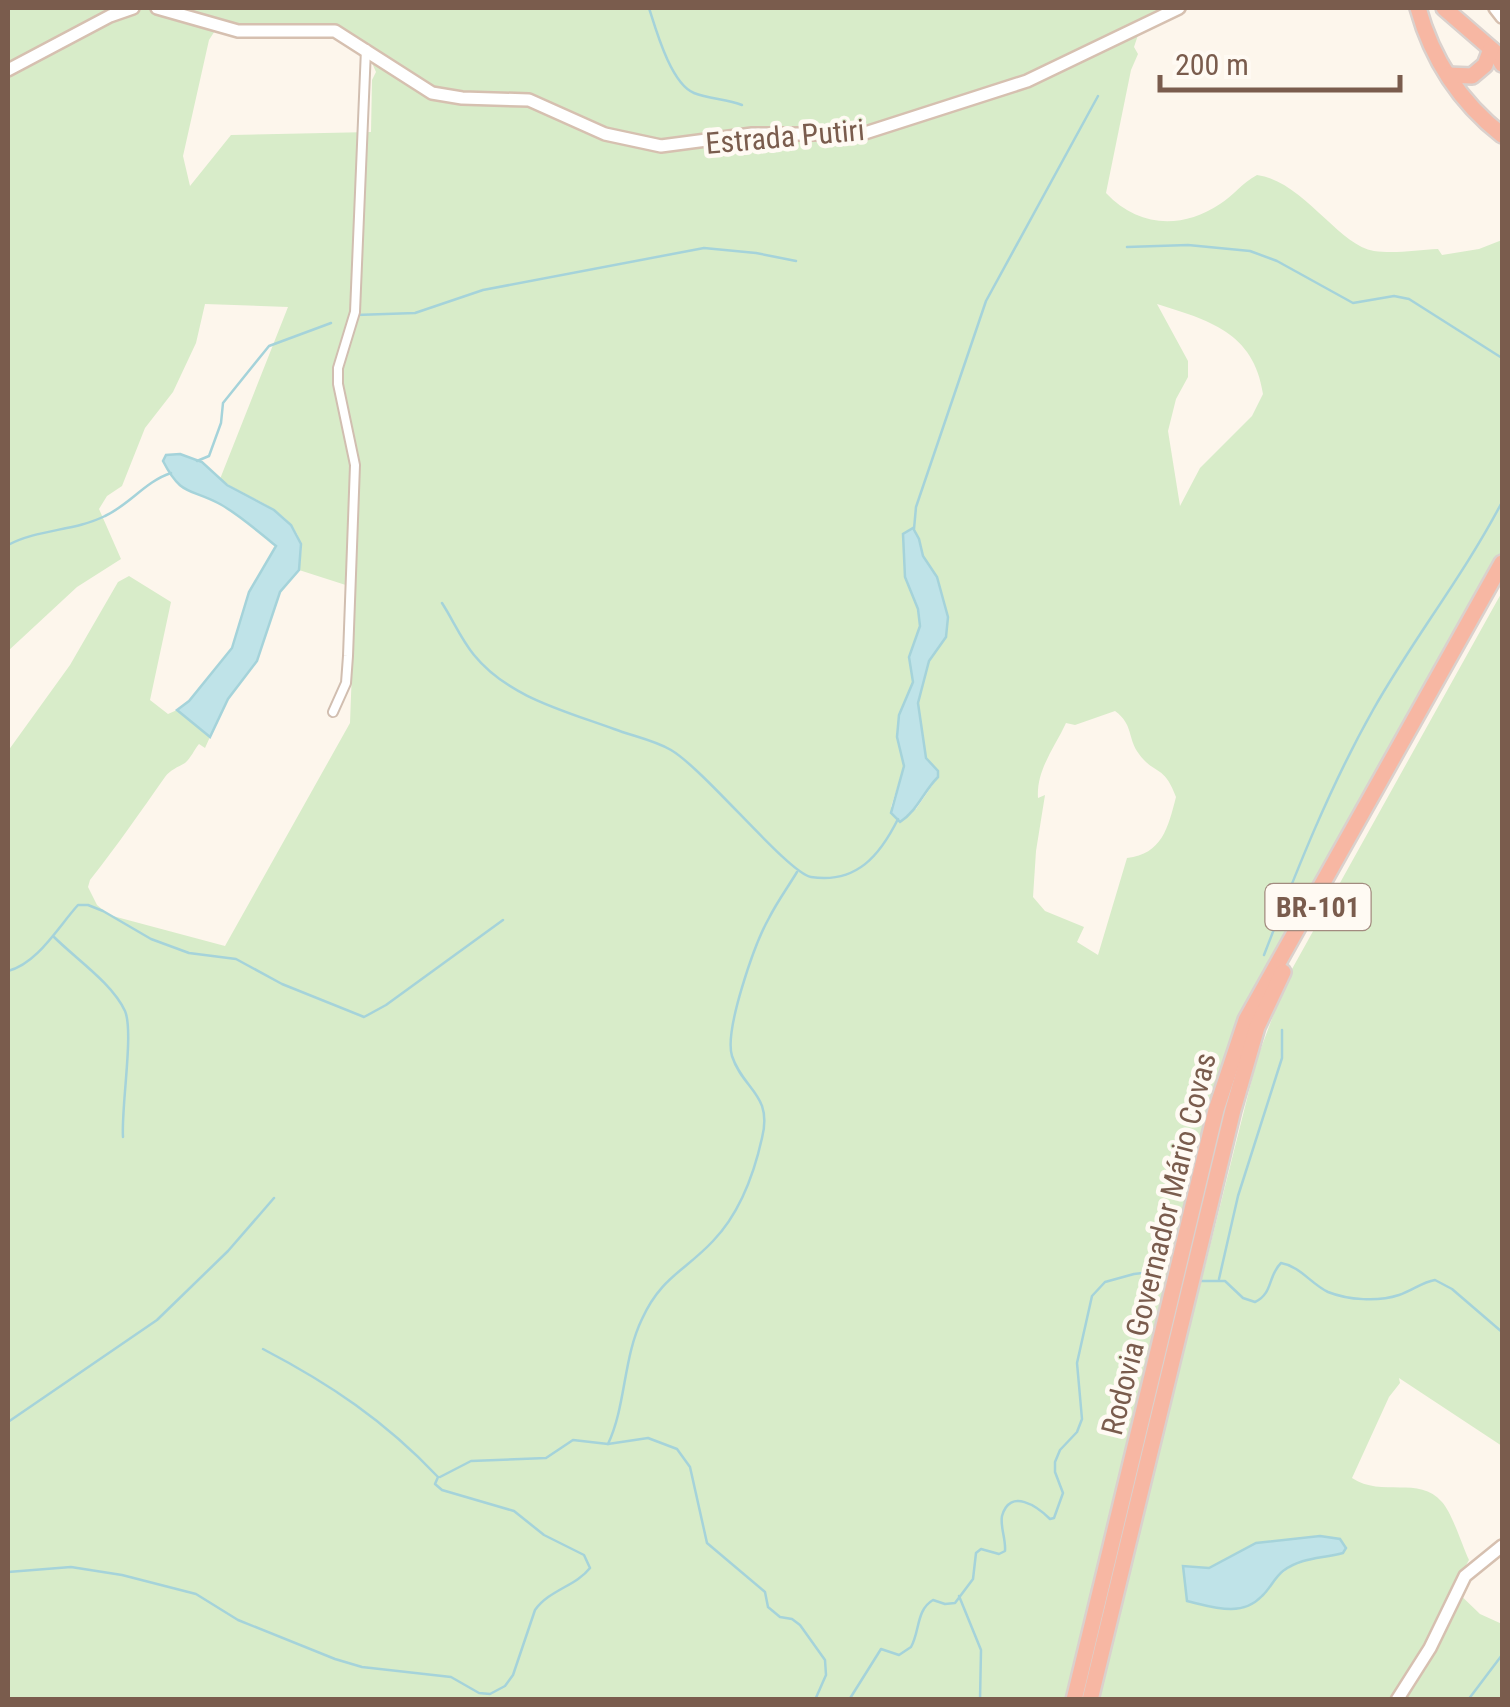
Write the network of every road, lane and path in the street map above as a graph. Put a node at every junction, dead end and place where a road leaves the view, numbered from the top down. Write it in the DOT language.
graph roads {
  1 [pos="133,8"];
  2 [pos="157,8"];
  3 [pos="1179,8"];
  4 [pos="1418,8"];
  5 [pos="1444,8"];
  6 [pos="1496,8"];
  7 [pos="1502,17"];
  8 [pos="366,49"];
  9 [pos="1491,49"];
  10 [pos="1502,64"];
  11 [pos="8,70"];
  12 [pos="1448,75"];
  13 [pos="1502,135"];
  14 [pos="1502,563"];
  15 [pos="1502,580"];
  16 [pos="333,712"];
  17 [pos="1180,1301"];
  18 [pos="1502,1546"];
  19 [pos="1074,1700"];
  20 [pos="1090,1700"];
  21 [pos="1398,1700"];
  1 -- 11 [label="street"];
  2 -- 8 [label="street, Estrada Putiri"];
  3 -- 8 [label="street, Estrada Putiri"];
  4 -- 12 [label="highway"];
  5 -- 9 [label="highway"];
  6 -- 7 [label="street"];
  8 -- 16 [label="street"];
  9 -- 10 [label="highway"];
  9 -- 12 [label="highway"];
  12 -- 13 [label="highway"];
  14 -- 17 [label="highway, Rodovia Governador Mário Covas / BR-101"];
  15 -- 17 [label="highway, Rodovia Governador Mário Covas / BR-101"];
  17 -- 19 [label="highway, Rodovia Governador Mário Covas / BR-101"];
  17 -- 20 [label="highway, Rodovia Governador Mário Covas / BR-101"];
  18 -- 21 [label="street"];
}
